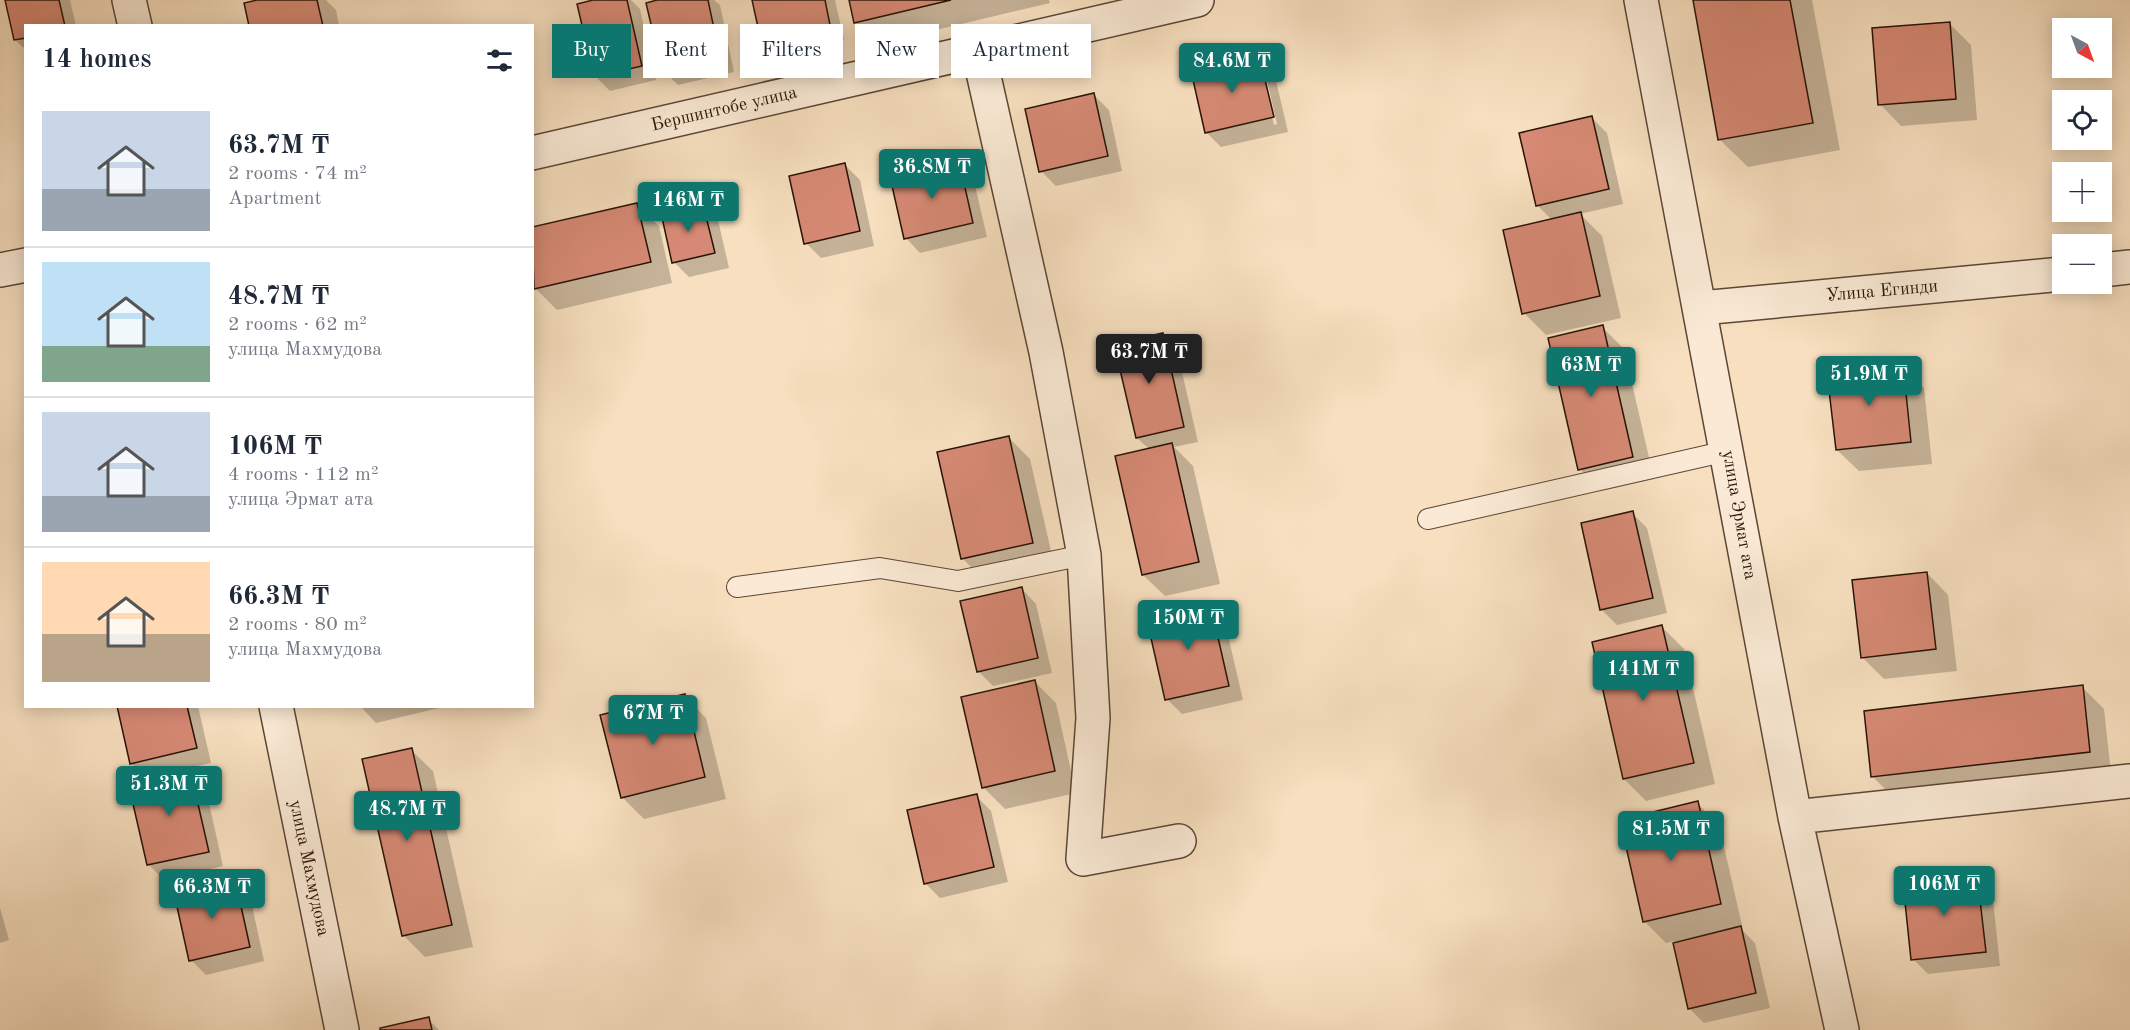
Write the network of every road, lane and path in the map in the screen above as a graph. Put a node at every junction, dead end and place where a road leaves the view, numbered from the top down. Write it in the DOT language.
graph roads {
  1 [pos="129,0"];
  2 [pos="1197,0"];
  3 [pos="1641,0"];
  4 [pos="135,24"];
  5 [pos="1091,24"];
  6 [pos="951,56"];
  7 [pos="984,78"];
  8 [pos="534,153"];
  9 [pos="24,265"];
  10 [pos="2130,267"];
  11 [pos="2112,269"];
  12 [pos="0,270"];
  13 [pos="2052,275"];
  14 [pos="1701,308"];
  15 [pos="1727,451"];
  16 [pos="1428,519"];
  17 [pos="1084,555"];
  18 [pos="737,587"];
  19 [pos="276,708"];
  20 [pos="2130,781"];
  21 [pos="1795,817"];
  22 [pos="1179,842"];
  23 [pos="342,1030"];
  24 [pos="1842,1030"];
  1 -- 4 [label="street"];
  2 -- 5 [label="street, Бершинтобе улица"];
  3 -- 14 [label="street, улица Эрмат ата"];
  6 -- 8 [label="street, Бершинтобе улица"];
  7 -- 17 [label="street"];
  9 -- 12 [label="street"];
  10 -- 11 [label="street"];
  13 -- 14 [label="street, Улица Егинди"];
  14 -- 15 [label="street, улица Эрмат ата"];
  15 -- 16 [label="lane"];
  15 -- 21 [label="street, улица Эрмат ата"];
  17 -- 18 [label="lane"];
  17 -- 22 [label="street"];
  19 -- 23 [label="street, улица Махмудова"];
  20 -- 21 [label="street"];
  21 -- 24 [label="street, улица Эрмат ата"];
}
